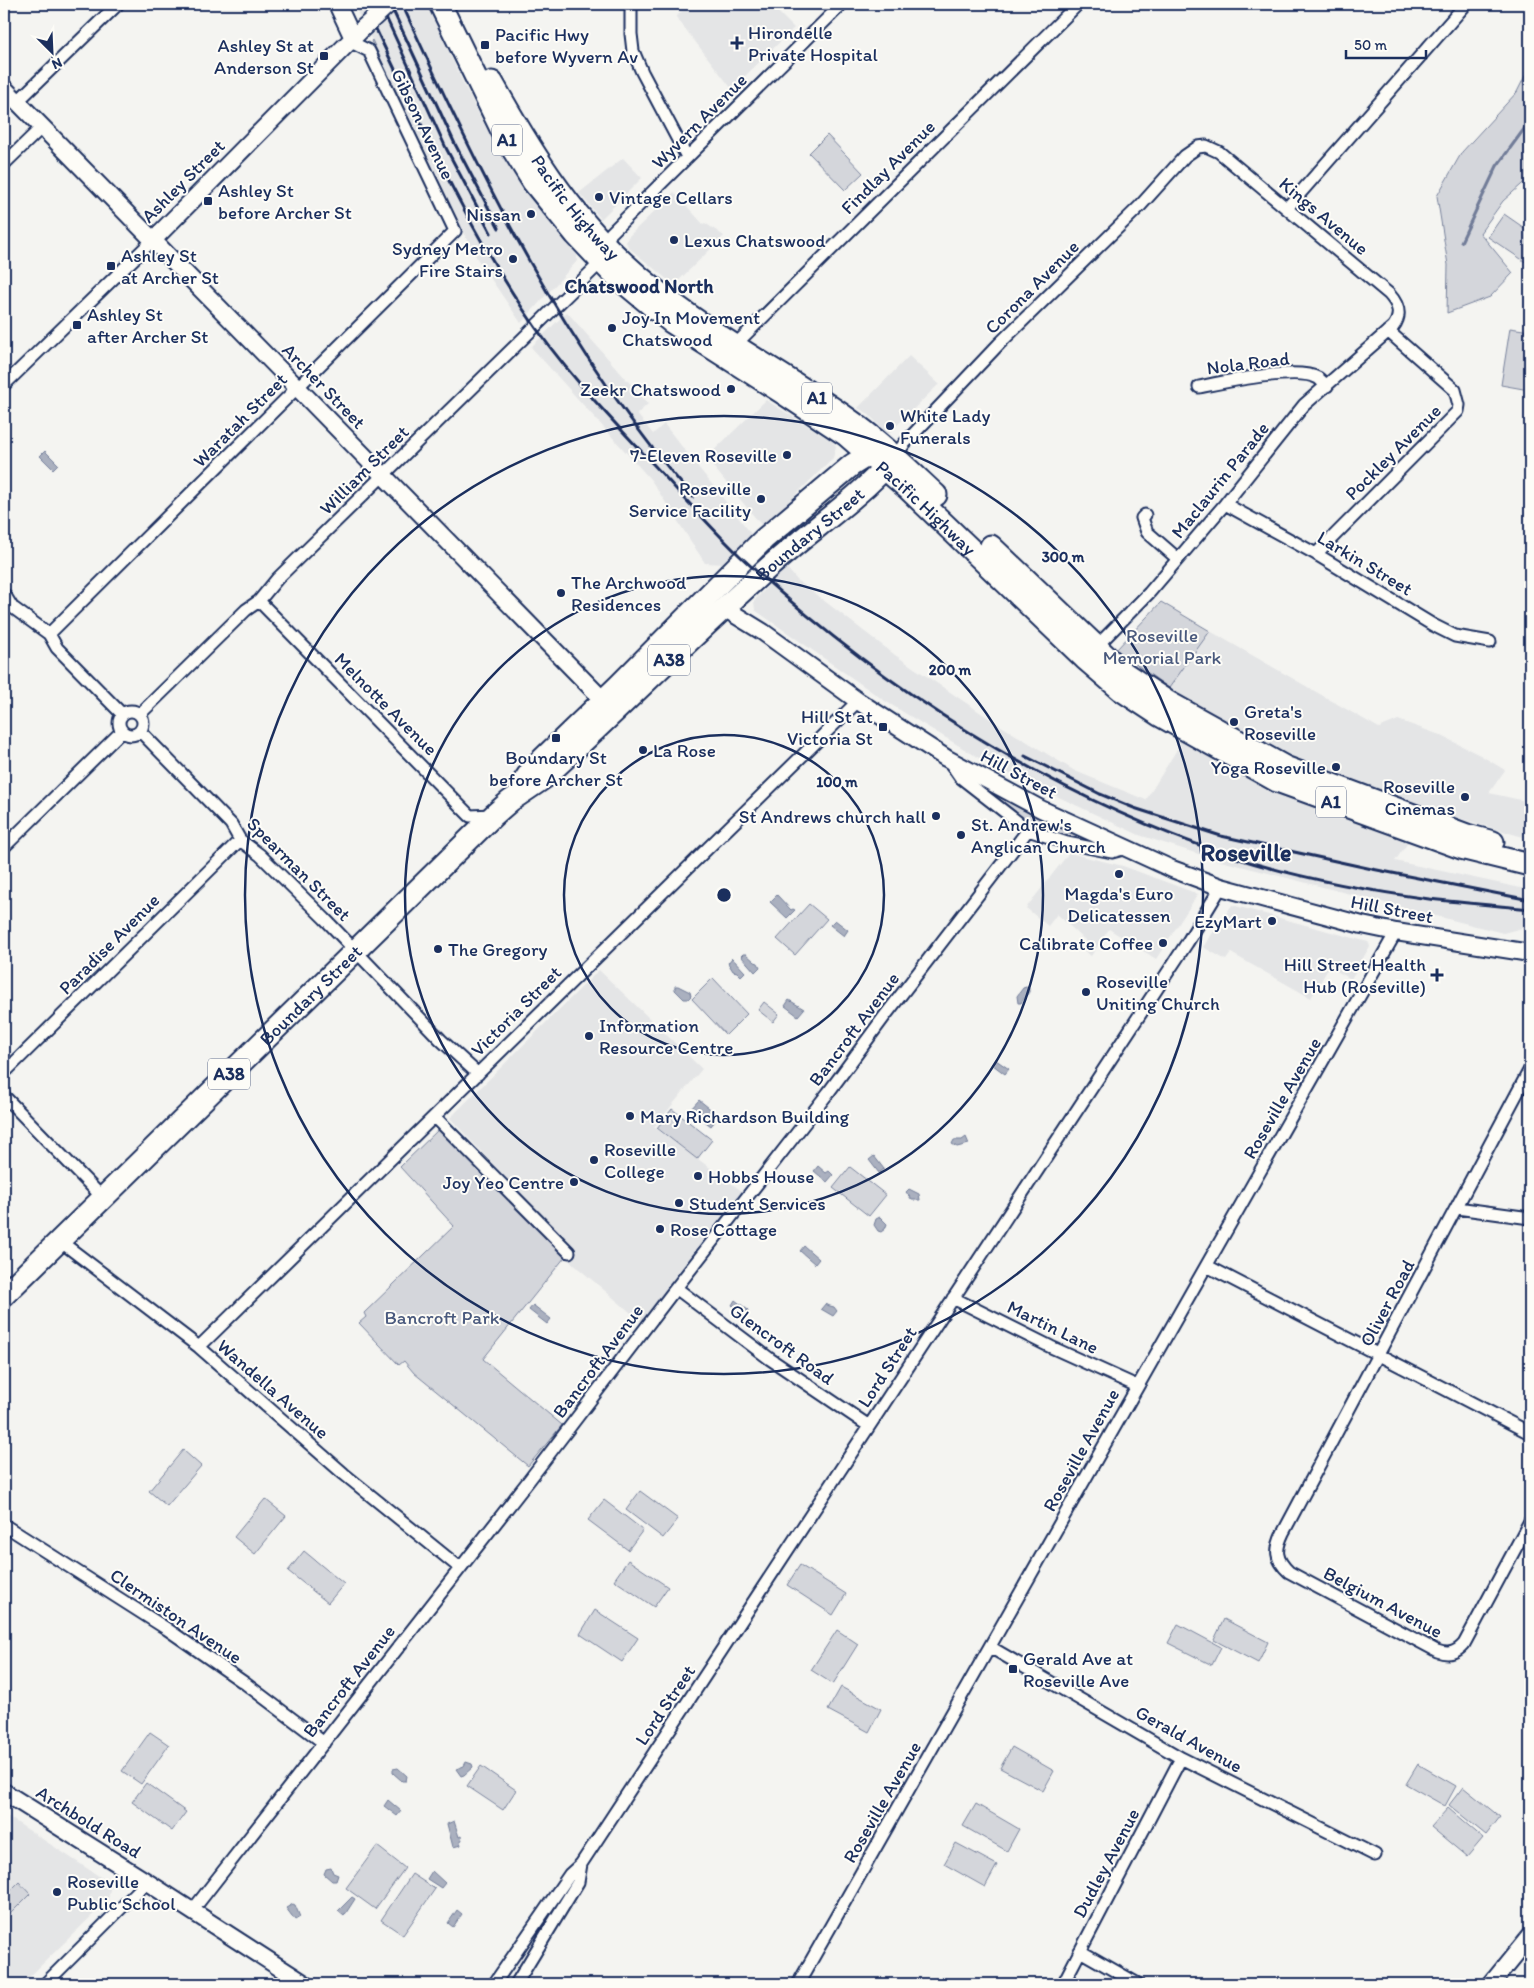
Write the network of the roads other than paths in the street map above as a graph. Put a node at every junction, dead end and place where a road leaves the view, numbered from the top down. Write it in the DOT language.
graph roads {
  1 [pos="118,4"];
  2 [pos="337,4"];
  3 [pos="389,4"];
  4 [pos="440,4"];
  5 [pos="455,4"];
  6 [pos="631,4"];
  7 [pos="842,4"];
  8 [pos="1078,4"];
  9 [pos="1466,4"];
  10 [pos="358,33"];
  11 [pos="4,88"];
  12 [pos="17,102"];
  13 [pos="42,127"];
  14 [pos="1198,147"];
  15 [pos="687,157"];
  16 [pos="4,164"];
  17 [pos="1287,208"];
  18 [pos="455,231"];
  19 [pos="153,240"];
  20 [pos="602,252"];
  21 [pos="1388,331"];
  22 [pos="730,350"];
  23 [pos="4,385"];
  24 [pos="1326,386"];
  25 [pos="1199,387"];
  26 [pos="298,388"];
  27 [pos="883,460"];
  28 [pos="383,476"];
  29 [pos="1225,504"];
  30 [pos="1145,515"];
  31 [pos="1316,554"];
  32 [pos="1178,559"];
  33 [pos="4,594"];
  34 [pos="259,601"];
  35 [pos="724,608"];
  36 [pos="8,611"];
  37 [pos="49,634"];
  38 [pos="1490,642"];
  39 [pos="1091,653"];
  40 [pos="858,701"];
  41 [pos="609,706"];
  42 [pos="122,714"];
  43 [pos="140,714"];
  44 [pos="122,731"];
  45 [pos="140,731"];
  46 [pos="946,758"];
  47 [pos="494,815"];
  48 [pos="1028,830"];
  49 [pos="240,840"];
  50 [pos="4,847"];
  51 [pos="1127,848"];
  52 [pos="1530,850"];
  53 [pos="1530,866"];
  54 [pos="1221,887"];
  55 [pos="1396,932"];
  56 [pos="355,950"];
  57 [pos="1530,953"];
  58 [pos="1530,1069"];
  59 [pos="4,1073"];
  60 [pos="478,1074"];
  61 [pos="4,1096"];
  62 [pos="435,1116"];
  63 [pos="103,1198"];
  64 [pos="1457,1208"];
  65 [pos="1530,1218"];
  66 [pos="60,1241"];
  67 [pos="569,1252"];
  68 [pos="1206,1266"];
  69 [pos="676,1288"];
  70 [pos="4,1295"];
  71 [pos="953,1298"];
  72 [pos="199,1347"];
  73 [pos="1378,1355"];
  74 [pos="1137,1386"];
  75 [pos="869,1426"];
  76 [pos="1530,1433"];
  77 [pos="1530,1521"];
  78 [pos="4,1525"];
  79 [pos="1277,1553"];
  80 [pos="460,1568"];
  81 [pos="990,1646"];
  82 [pos="324,1743"];
  83 [pos="1181,1758"];
  84 [pos="4,1792"];
  85 [pos="1375,1855"];
  86 [pos="581,1864"];
  87 [pos="147,1882"];
  88 [pos="192,1911"];
  89 [pos="1530,1936"];
  90 [pos="1080,1951"];
  91 [pos="45,1984"];
  92 [pos="305,1984"];
  93 [pos="494,1984"];
  94 [pos="516,1984"];
  95 [pos="798,1984"];
  96 [pos="1062,1984"];
  97 [pos="1138,1984"];
  98 [pos="1491,1984"];
  1 -- 12 [label="street"];
  2 -- 10 [label="street"];
  3 -- 10 [label="street, Ashley Street, bridge"];
  4 -- 20 [label="highway, Pacific Highway / A1"];
  5 -- 20 [label="highway, Pacific Highway / A1"];
  6 -- 15 [label="street"];
  7 -- 15 [label="street, Wyvern Avenue"];
  8 -- 22 [label="street, Findlay Avenue"];
  9 -- 17 [label="street"];
  10 -- 18 [label="street, Gibson Avenue"];
  10 -- 19 [label="street, Ashley Street"];
  11 -- 12 [label="street, Archer Street"];
  12 -- 13 [label="street, Archer Street"];
  13 -- 16 [label="street"];
  13 -- 19 [label="street, Archer Street"];
  14 -- 17 [label="street, Kings Avenue"];
  14 -- 27 [label="street, Corona Avenue"];
  15 -- 20 [label="street, Wyvern Avenue"];
  17 -- 21 [label="street, Kings Avenue"];
  18 -- 26 [label="street, Waratah Street"];
  19 -- 23 [label="street, Ashley Street"];
  19 -- 26 [label="street, Archer Street"];
  20 -- 22 [label="highway, Pacific Highway / A1"];
  20 -- 28 [label="street, William Street"];
  21 -- 24 [label="street, Maclaurin Parade"];
  21 -- 31 [label="street, Pockley Avenue"];
  22 -- 27 [label="highway, Pacific Highway / A1"];
  24 -- 25 [label="street, Nola Road"];
  24 -- 29 [label="street, Maclaurin Parade"];
  26 -- 28 [label="street, Archer Street"];
  26 -- 37 [label="street, Waratah Street"];
  27 -- 35 [label="highway, Boundary Street / A38"];
  27 -- 39 [label="highway, Pacific Highway / A1"];
  27 -- 41 [label="highway, Boundary Street / A38"];
  28 -- 34 [label="street, William Street"];
  28 -- 41 [label="street, Archer Street"];
  29 -- 31 [label="street, Larkin Street"];
  29 -- 32 [label="street, Maclaurin Parade"];
  30 -- 32 [label="street"];
  31 -- 38 [label="street, Larkin Street"];
  32 -- 39 [label="street, Maclaurin Parade"];
  33 -- 36 [label="street"];
  34 -- 43 [label="street, William Street"];
  34 -- 47 [label="street, Melnotte Avenue"];
  35 -- 40 [label="street, Hill Street"];
  35 -- 41 [label="highway, Boundary Street / A38"];
  36 -- 37 [label="street"];
  37 -- 42 [label="street"];
  39 -- 52 [label="highway, Pacific Highway / A1"];
  39 -- 53 [label="highway, Pacific Highway / A1"];
  40 -- 46 [label="street, Hill Street"];
  40 -- 60 [label="street, Victoria Street"];
  41 -- 47 [label="highway, Boundary Street / A38"];
  42 -- 43 [label="street"];
  42 -- 44 [label="street"];
  43 -- 45 [label="street"];
  44 -- 45 [label="street"];
  44 -- 50 [label="street"];
  45 -- 49 [label="street, Spearman Street"];
  46 -- 48 [label="street"];
  46 -- 51 [label="street, Hill Street"];
  47 -- 56 [label="highway, Boundary Street / A38"];
  48 -- 51 [label="street"];
  48 -- 69 [label="street, Bancroft Avenue"];
  49 -- 56 [label="street, Spearman Street"];
  49 -- 59 [label="street, Paradise Avenue"];
  51 -- 54 [label="street, Hill Street"];
  54 -- 55 [label="street, Hill Street"];
  54 -- 71 [label="street, Lord Street"];
  55 -- 57 [label="street, Hill Street"];
  55 -- 68 [label="street, Roseville Avenue"];
  56 -- 60 [label="street, Spearman Street"];
  56 -- 63 [label="highway, Boundary Street / A38"];
  58 -- 64 [label="street, Oliver Road"];
  60 -- 62 [label="street, Victoria Street"];
  61 -- 63 [label="street"];
  62 -- 67 [label="street"];
  62 -- 72 [label="street, Victoria Street"];
  63 -- 66 [label="highway, Boundary Street / A38"];
  64 -- 65 [label="street"];
  64 -- 73 [label="street, Oliver Road"];
  66 -- 70 [label="highway, Boundary Street / A38"];
  66 -- 72 [label="street, Wandella Avenue"];
  68 -- 73 [label="street"];
  68 -- 74 [label="street, Roseville Avenue"];
  69 -- 75 [label="street, Glencroft Road"];
  69 -- 80 [label="street, Bancroft Avenue"];
  71 -- 74 [label="street, Martin Lane"];
  71 -- 75 [label="street, Lord Street"];
  72 -- 80 [label="street, Wandella Avenue"];
  73 -- 76 [label="street"];
  73 -- 79 [label="street, Oliver Road"];
  74 -- 81 [label="street, Roseville Avenue"];
  75 -- 86 [label="street, Lord Street"];
  77 -- 79 [label="street, Belgium Avenue"];
  78 -- 82 [label="street, Clermiston Avenue"];
  80 -- 82 [label="street, Bancroft Avenue"];
  81 -- 83 [label="street, Gerald Avenue"];
  81 -- 95 [label="street, Roseville Avenue"];
  82 -- 88 [label="street, Bancroft Avenue"];
  83 -- 85 [label="street, Gerald Avenue"];
  83 -- 90 [label="street, Dudley Avenue"];
  84 -- 87 [label="street, Archbold Road"];
  86 -- 93 [label="street, Lord Street"];
  86 -- 94 [label="street, Lord Street"];
  87 -- 88 [label="street, Archbold Road"];
  87 -- 91 [label="street"];
  88 -- 92 [label="street, Archbold Road"];
  89 -- 98 [label="street"];
  90 -- 96 [label="street, Dudley Avenue"];
  90 -- 97 [label="street"];
}
